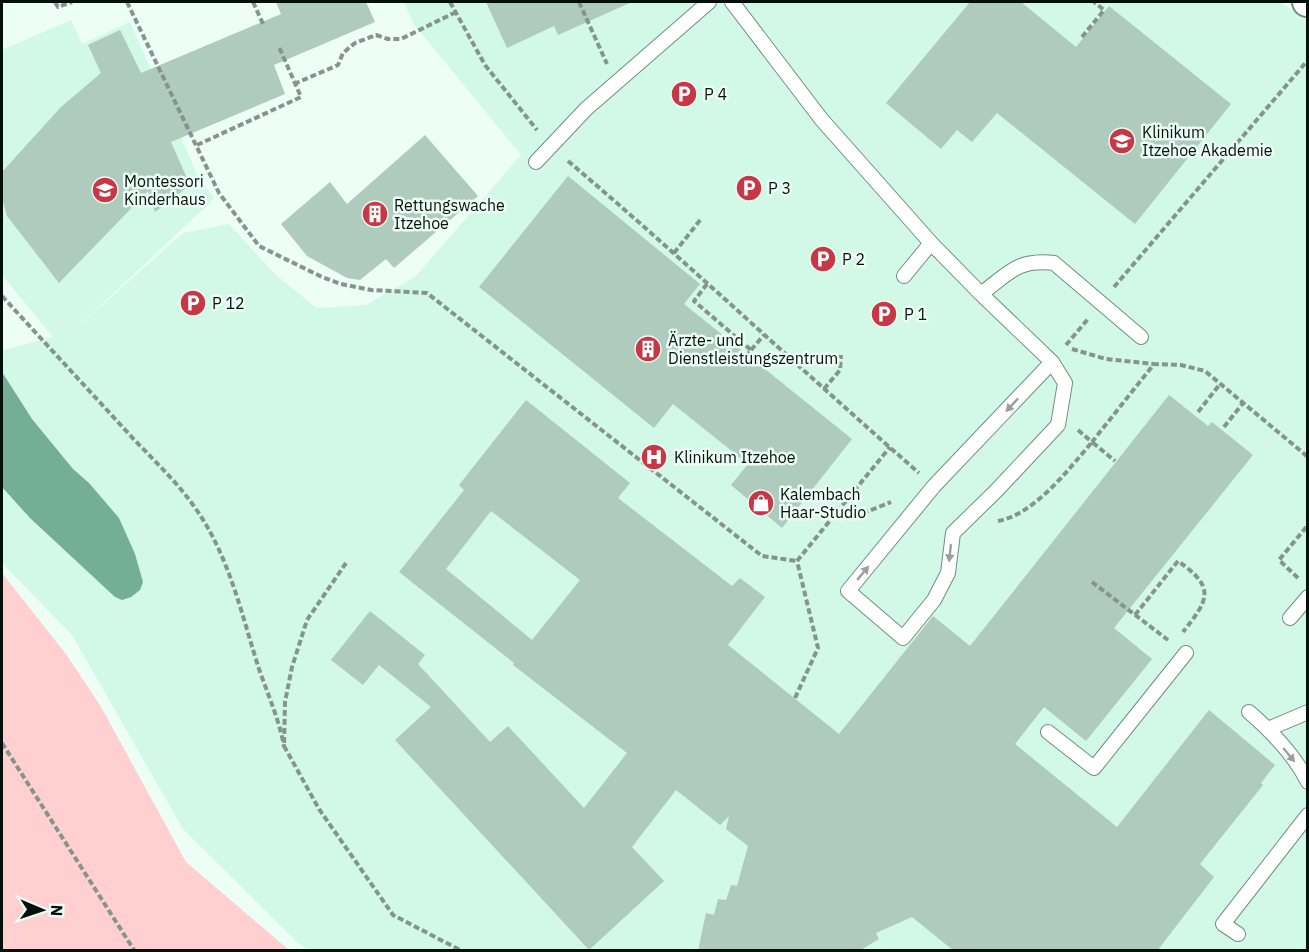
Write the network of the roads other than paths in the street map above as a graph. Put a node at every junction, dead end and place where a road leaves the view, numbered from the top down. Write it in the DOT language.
graph roads {
  1 [pos="709,2"];
  2 [pos="732,2"];
  3 [pos="536,162"];
  4 [pos="931,243"];
  5 [pos="904,276"];
  6 [pos="981,294"];
  7 [pos="1140,337"];
  8 [pos="1052,362"];
  9 [pos="1308,597"];
  10 [pos="1290,618"];
  11 [pos="1186,653"];
  12 [pos="1249,712"];
  13 [pos="1308,712"];
  14 [pos="1268,729"];
  15 [pos="1048,732"];
  16 [pos="1308,782"];
  17 [pos="1308,815"];
  18 [pos="1238,934"];
  1 -- 3 [label="lane"];
  2 -- 4 [label="lane"];
  4 -- 5 [label="lane"];
  4 -- 6 [label="lane"];
  6 -- 7 [label="lane"];
  6 -- 8 [label="lane"];
  8 -- 8 [label="lane"];
  9 -- 10 [label="lane"];
  11 -- 15 [label="lane"];
  12 -- 14 [label="lane"];
  13 -- 14 [label="lane"];
  14 -- 16 [label="lane, one-way"];
  17 -- 18 [label="lane"];
}
